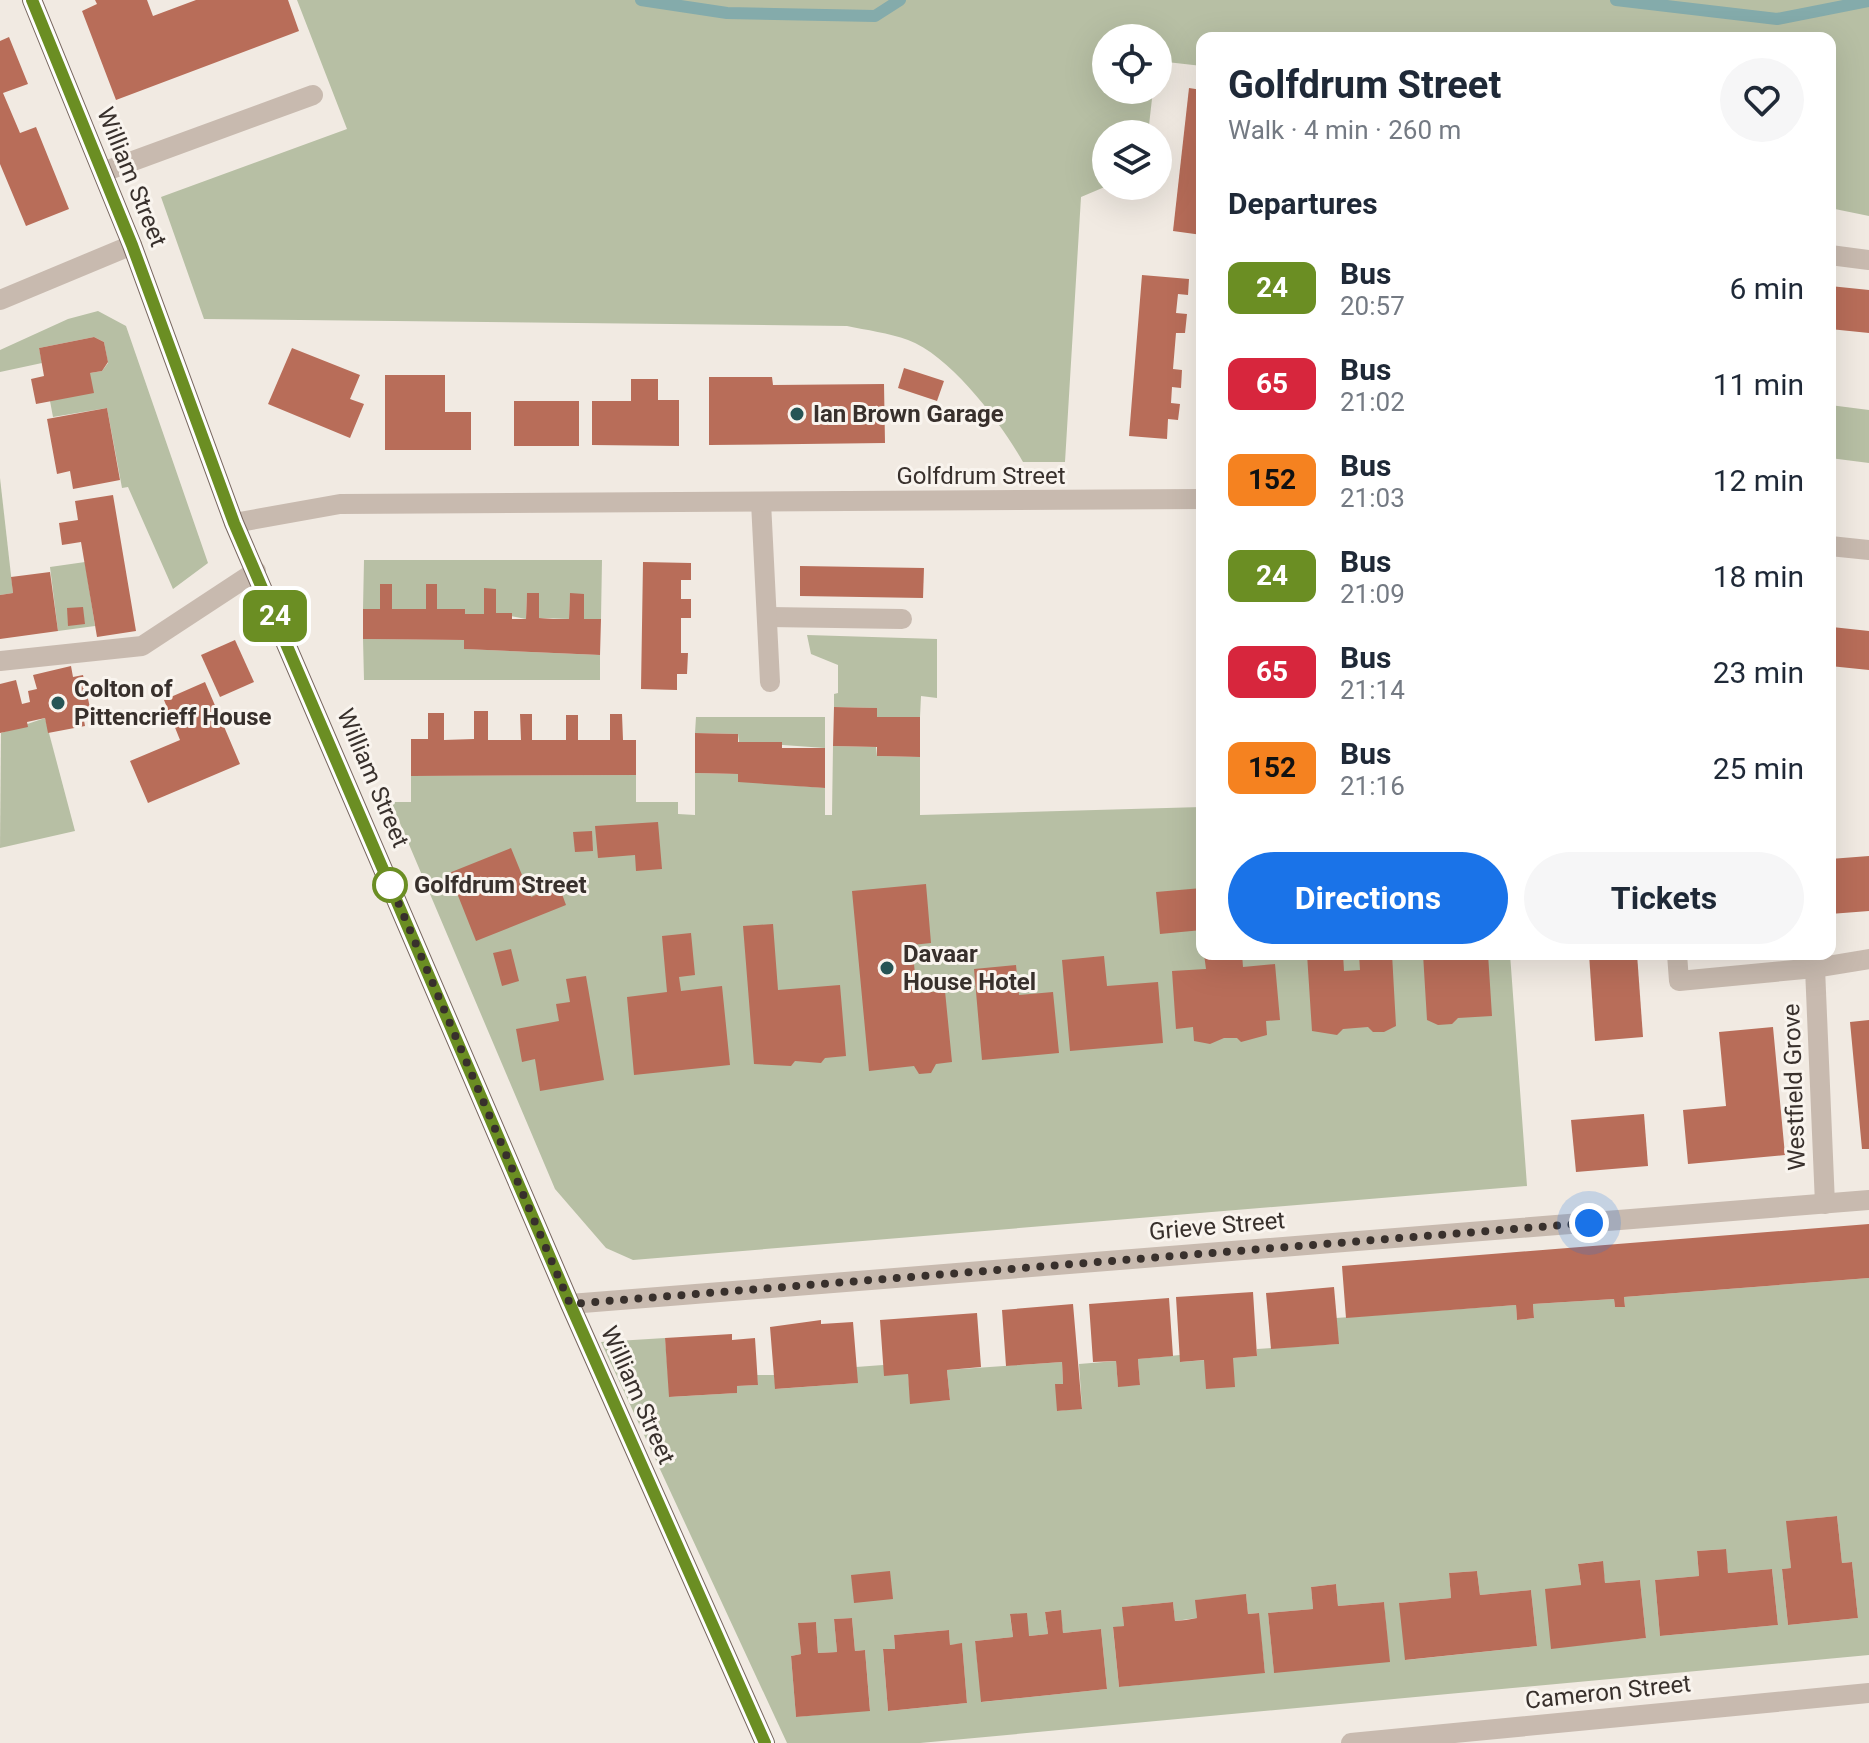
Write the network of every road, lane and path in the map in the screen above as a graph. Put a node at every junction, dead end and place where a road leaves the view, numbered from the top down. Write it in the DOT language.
graph roads {
  1 [pos="32,0"];
  2 [pos="313,95"];
  3 [pos="103,172"];
  4 [pos="132,245"];
  5 [pos="1836,256"];
  6 [pos="1869,260"];
  7 [pos="0,300"];
  8 [pos="1196,499"];
  9 [pos="761,502"];
  10 [pos="234,523"];
  11 [pos="1836,547"];
  12 [pos="1869,550"];
  13 [pos="256,571"];
  14 [pos="769,617"];
  15 [pos="902,619"];
  16 [pos="0,661"];
  17 [pos="770,682"];
  18 [pos="1869,959"];
  19 [pos="1677,960"];
  20 [pos="1815,968"];
  21 [pos="1869,1200"];
  22 [pos="1825,1204"];
  23 [pos="570,1304"];
  24 [pos="1869,1693"];
  25 [pos="765,1743"];
  26 [pos="1351,1743"];
  1 -- 3 [label="main road, William Street"];
  2 -- 3 [label="street"];
  3 -- 4 [label="main road, William Street"];
  4 -- 7 [label="street"];
  4 -- 10 [label="main road, William Street"];
  5 -- 6 [label="street"];
  8 -- 9 [label="street, Golfdrum Street"];
  9 -- 10 [label="street, Golfdrum Street"];
  9 -- 14 [label="street"];
  10 -- 13 [label="main road, William Street"];
  11 -- 12 [label="street"];
  13 -- 16 [label="street"];
  13 -- 23 [label="main road, William Street"];
  14 -- 15 [label="street"];
  14 -- 17 [label="street"];
  18 -- 20 [label="street, Westfield Grove"];
  19 -- 20 [label="street, Westfield Grove"];
  20 -- 22 [label="street, Westfield Grove"];
  21 -- 22 [label="street, Grieve Street"];
  22 -- 23 [label="street, Grieve Street"];
  23 -- 25 [label="main road, William Street"];
  24 -- 26 [label="street, Cameron Street"];
}
